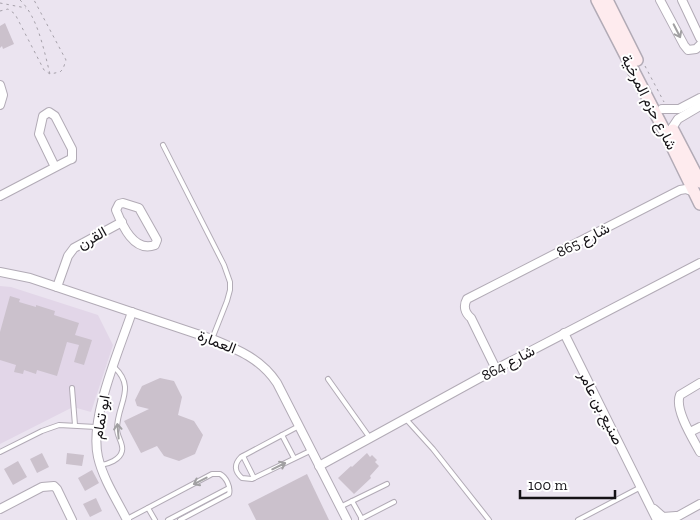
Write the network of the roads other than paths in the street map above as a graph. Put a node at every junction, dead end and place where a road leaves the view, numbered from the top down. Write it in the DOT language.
graph roads {
  1 [pos="597,0"];
  2 [pos="607,0"];
  3 [pos="660,0"];
  4 [pos="682,0"];
  5 [pos="700,38"];
  6 [pos="700,45"];
  7 [pos="0,85"];
  8 [pos="700,98"];
  9 [pos="0,105"];
  10 [pos="700,106"];
  11 [pos="665,107"];
  12 [pos="672,128"];
  13 [pos="163,145"];
  14 [pos="55,167"];
  15 [pos="686,176"];
  16 [pos="700,182"];
  17 [pos="680,190"];
  18 [pos="694,192"];
  19 [pos="0,196"];
  20 [pos="700,204"];
  21 [pos="122,222"];
  22 [pos="700,263"];
  23 [pos="0,272"];
  24 [pos="57,287"];
  25 [pos="132,312"];
  26 [pos="564,334"];
  27 [pos="212,339"];
  28 [pos="113,367"];
  29 [pos="496,369"];
  30 [pos="328,379"];
  31 [pos="698,384"];
  32 [pos="72,388"];
  33 [pos="405,418"];
  34 [pos="75,425"];
  35 [pos="299,426"];
  36 [pos="700,427"];
  37 [pos="96,428"];
  38 [pos="690,432"];
  39 [pos="282,434"];
  40 [pos="370,438"];
  41 [pos="312,450"];
  42 [pos="0,452"];
  43 [pos="700,452"];
  44 [pos="243,456"];
  45 [pos="294,458"];
  46 [pos="100,465"];
  47 [pos="319,466"];
  48 [pos="254,478"];
  49 [pos="386,484"];
  50 [pos="640,487"];
  51 [pos="230,488"];
  52 [pos="352,501"];
  53 [pos="394,502"];
  54 [pos="700,504"];
  55 [pos="340,507"];
  56 [pos="148,508"];
  57 [pos="652,508"];
  58 [pos="0,509"];
  59 [pos="674,518"];
  60 [pos="127,519"];
  61 [pos="362,519"];
  62 [pos="72,520"];
  63 [pos="154,520"];
  64 [pos="168,520"];
  65 [pos="180,520"];
  66 [pos="347,520"];
  67 [pos="489,520"];
  68 [pos="578,520"];
  69 [pos="657,520"];
  1 -- 15 [label="street, شارع حزم المرخية"];
  2 -- 11 [label="street, شارع حزم المرخية"];
  3 -- 6 [label="street, one-way"];
  4 -- 5 [label="street"];
  7 -- 9 [label="street"];
  8 -- 11 [label="street"];
  10 -- 12 [label="street"];
  11 -- 12 [label="street, شارع حزم المرخية"];
  12 -- 16 [label="street, شارع حزم المرخية"];
  13 -- 27 [label="lane"];
  14 -- 14 [label="street"];
  14 -- 19 [label="street"];
  15 -- 17 [label="street"];
  15 -- 18 [label="street, شارع حزم المرخية"];
  17 -- 18 [label="street"];
  17 -- 29 [label="street, شارع 865"];
  18 -- 20 [label="street, شارع حزم المرخية"];
  21 -- 21 [label="street, القرن"];
  21 -- 24 [label="street, القرن"];
  22 -- 26 [label="street, شارع 864"];
  23 -- 24 [label="street, العمارة"];
  24 -- 25 [label="street, العمارة"];
  25 -- 27 [label="street, العمارة"];
  25 -- 28 [label="street, ابو تمام"];
  26 -- 29 [label="street, شارع 864"];
  26 -- 50 [label="street, صنيع بن عامر"];
  27 -- 35 [label="street, العمارة"];
  28 -- 37 [label="street, ابو تمام"];
  46 -- 28 [label="lane, one-way"];
  29 -- 33 [label="street, شارع 864"];
  30 -- 40 [label="lane"];
  31 -- 38 [label="street"];
  32 -- 34 [label="lane"];
  33 -- 40 [label="street, شارع 864"];
  33 -- 67 [label="lane"];
  34 -- 37 [label="lane"];
  34 -- 42 [label="lane"];
  35 -- 39 [label="lane"];
  35 -- 41 [label="street, العمارة"];
  36 -- 38 [label="street"];
  37 -- 46 [label="street, ابو تمام"];
  38 -- 43 [label="street"];
  39 -- 44 [label="lane"];
  39 -- 45 [label="lane"];
  40 -- 47 [label="street, شارع 864"];
  41 -- 45 [label="lane"];
  41 -- 47 [label="street, العمارة"];
  44 -- 48 [label="lane"];
  44 -- 48 [label="lane"];
  48 -- 45 [label="lane, one-way"];
  46 -- 60 [label="street, ابو تمام"];
  47 -- 55 [label="street, العمارة"];
  49 -- 52 [label="lane"];
  50 -- 57 [label="street, صنيع بن عامر"];
  50 -- 68 [label="lane"];
  51 -- 56 [label="lane, one-way"];
  51 -- 64 [label="lane"];
  51 -- 65 [label="lane"];
  52 -- 55 [label="lane"];
  52 -- 61 [label="lane"];
  53 -- 61 [label="lane"];
  54 -- 59 [label="street"];
  55 -- 66 [label="street, العمارة"];
  56 -- 60 [label="lane"];
  56 -- 63 [label="lane"];
  57 -- 59 [label="street"];
  57 -- 69 [label="street, صنيع بن عامر"];
  58 -- 62 [label="street"];
}
